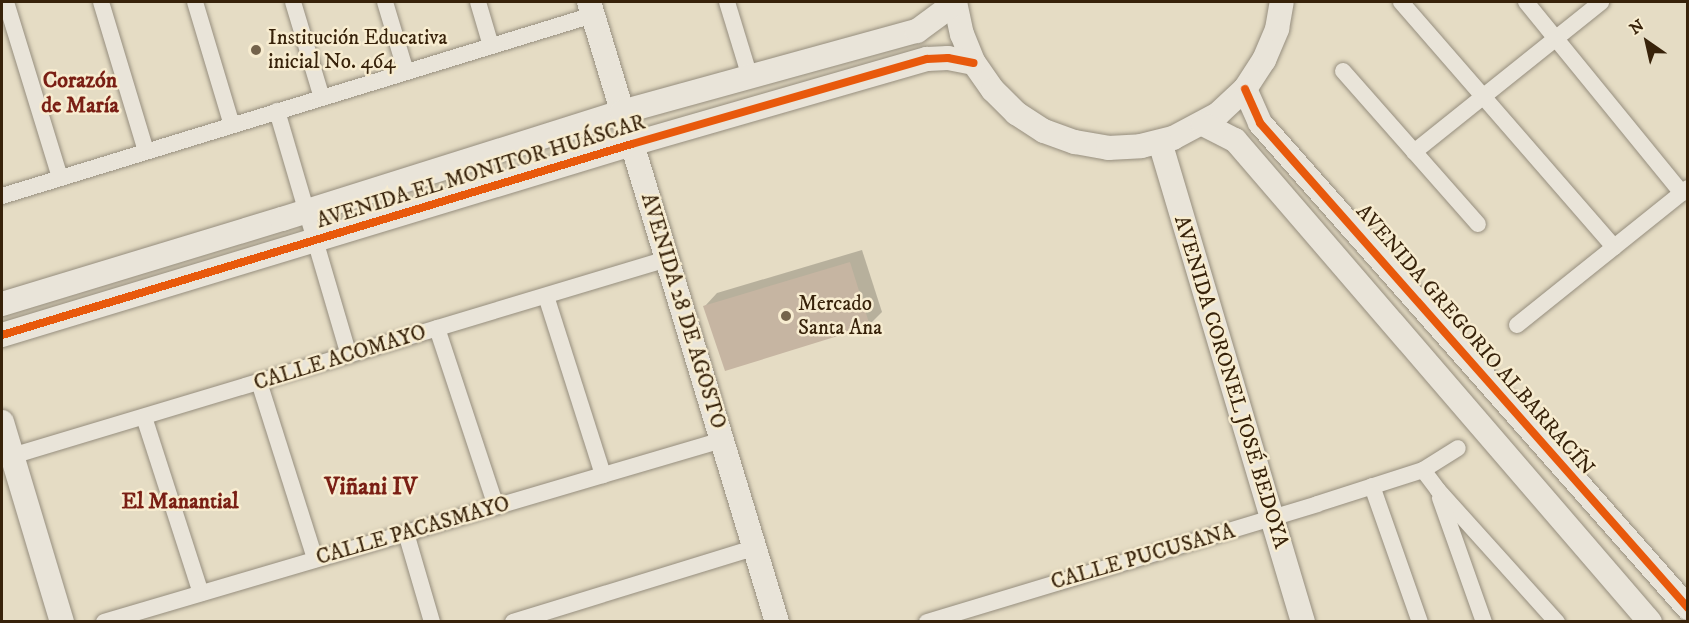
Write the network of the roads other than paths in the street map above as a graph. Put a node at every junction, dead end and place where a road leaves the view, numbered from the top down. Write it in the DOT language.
graph roads {
  1 [pos="6,2"];
  2 [pos="101,2"];
  3 [pos="195,2"];
  4 [pos="293,2"];
  5 [pos="384,2"];
  6 [pos="478,2"];
  7 [pos="727,2"];
  8 [pos="955,2"];
  9 [pos="1282,2"];
  10 [pos="1401,2"];
  11 [pos="1526,2"];
  12 [pos="1601,2"];
  13 [pos="591,8"];
  14 [pos="1556,38"];
  15 [pos="491,46"];
  16 [pos="974,63"];
  17 [pos="1343,71"];
  18 [pos="406,72"];
  19 [pos="750,77"];
  20 [pos="1245,89"];
  21 [pos="1483,96"];
  22 [pos="322,98"];
  23 [pos="277,111"];
  24 [pos="622,112"];
  25 [pos="1203,124"];
  26 [pos="232,125"];
  27 [pos="1160,142"];
  28 [pos="632,144"];
  29 [pos="146,151"];
  30 [pos="1414,152"];
  31 [pos="60,178"];
  32 [pos="1685,190"];
  33 [pos="2,196"];
  34 [pos="305,212"];
  35 [pos="1478,224"];
  36 [pos="314,242"];
  37 [pos="1614,247"];
  38 [pos="667,259"];
  39 [pos="546,296"];
  40 [pos="2,304"];
  41 [pos="1517,325"];
  42 [pos="437,328"];
  43 [pos="2,335"];
  44 [pos="349,355"];
  45 [pos="259,382"];
  46 [pos="144,417"];
  47 [pos="2,422"];
  48 [pos="722,440"];
  49 [pos="1458,448"];
  50 [pos="12,456"];
  51 [pos="1424,470"];
  52 [pos="603,475"];
  53 [pos="1372,486"];
  54 [pos="1438,490"];
  55 [pos="496,506"];
  56 [pos="1272,519"];
  57 [pos="406,533"];
  58 [pos="754,548"];
  59 [pos="315,559"];
  60 [pos="201,593"];
  61 [pos="1688,608"];
  62 [pos="62,621"];
  63 [pos="104,621"];
  64 [pos="432,621"];
  65 [pos="513,621"];
  66 [pos="777,621"];
  67 [pos="927,621"];
  68 [pos="1303,621"];
  69 [pos="1420,621"];
  70 [pos="1484,621"];
  71 [pos="1557,621"];
  72 [pos="1650,621"];
  1 -- 31 [label="street"];
  2 -- 29 [label="street"];
  3 -- 26 [label="street"];
  4 -- 22 [label="street"];
  5 -- 18 [label="street"];
  6 -- 15 [label="street"];
  7 -- 19 [label="street"];
  8 -- 16 [label="street"];
  8 -- 19 [label="street, AVENIDA EL MONITOR HUÁSCAR"];
  9 -- 20 [label="street"];
  10 -- 21 [label="street"];
  11 -- 14 [label="street"];
  12 -- 14 [label="street"];
  13 -- 15 [label="street"];
  13 -- 24 [label="street, AVENIDA 28 DE AGOSTO"];
  14 -- 21 [label="street"];
  14 -- 32 [label="street"];
  15 -- 18 [label="street"];
  16 -- 27 [label="street"];
  16 -- 28 [label="street, AVENIDA EL MONITOR HUÁSCAR"];
  17 -- 30 [label="street"];
  18 -- 22 [label="street"];
  19 -- 24 [label="street, AVENIDA EL MONITOR HUÁSCAR"];
  20 -- 25 [label="street"];
  20 -- 61 [label="street, AVENIDA GREGORIO ALBARRACÍN"];
  21 -- 30 [label="street"];
  21 -- 37 [label="street"];
  22 -- 23 [label="street"];
  23 -- 26 [label="street"];
  23 -- 34 [label="street"];
  24 -- 28 [label="street, AVENIDA 28 DE AGOSTO"];
  24 -- 34 [label="street, AVENIDA EL MONITOR HUÁSCAR"];
  25 -- 27 [label="street"];
  25 -- 72 [label="street"];
  26 -- 29 [label="street"];
  27 -- 56 [label="street, AVENIDA CORONEL JOSÉ BEDOYA"];
  28 -- 36 [label="street, AVENIDA EL MONITOR HUÁSCAR"];
  28 -- 38 [label="street, AVENIDA 28 DE AGOSTO"];
  29 -- 31 [label="street"];
  30 -- 35 [label="street"];
  31 -- 33 [label="street"];
  32 -- 37 [label="street"];
  34 -- 36 [label="street"];
  34 -- 40 [label="street, AVENIDA EL MONITOR HUÁSCAR"];
  36 -- 43 [label="street, AVENIDA EL MONITOR HUÁSCAR"];
  36 -- 44 [label="street"];
  37 -- 41 [label="street"];
  38 -- 39 [label="street, CALLE ACOMAYO"];
  38 -- 48 [label="street, AVENIDA 28 DE AGOSTO"];
  39 -- 42 [label="street, CALLE ACOMAYO"];
  39 -- 52 [label="street"];
  42 -- 44 [label="street, CALLE ACOMAYO"];
  42 -- 55 [label="street"];
  44 -- 45 [label="street, CALLE ACOMAYO"];
  45 -- 46 [label="street, CALLE ACOMAYO"];
  45 -- 59 [label="street"];
  46 -- 50 [label="street, CALLE ACOMAYO"];
  46 -- 60 [label="street"];
  47 -- 50 [label="street"];
  48 -- 52 [label="street, CALLE PACASMAYO"];
  48 -- 58 [label="street, AVENIDA 28 DE AGOSTO"];
  49 -- 51 [label="street, CALLE PUCUSANA"];
  50 -- 62 [label="street"];
  51 -- 53 [label="street, CALLE PUCUSANA"];
  51 -- 54 [label="street"];
  52 -- 55 [label="street, CALLE PACASMAYO"];
  53 -- 56 [label="street, CALLE PUCUSANA"];
  53 -- 69 [label="street"];
  54 -- 70 [label="street"];
  54 -- 71 [label="street"];
  55 -- 57 [label="street, CALLE PACASMAYO"];
  56 -- 67 [label="street, CALLE PUCUSANA"];
  56 -- 68 [label="street, AVENIDA CORONEL JOSÉ BEDOYA"];
  57 -- 59 [label="street, CALLE PACASMAYO"];
  57 -- 64 [label="street"];
  58 -- 65 [label="street"];
  58 -- 66 [label="street, AVENIDA 28 DE AGOSTO"];
  59 -- 60 [label="street, CALLE PACASMAYO"];
  60 -- 63 [label="street, CALLE PACASMAYO"];
}
